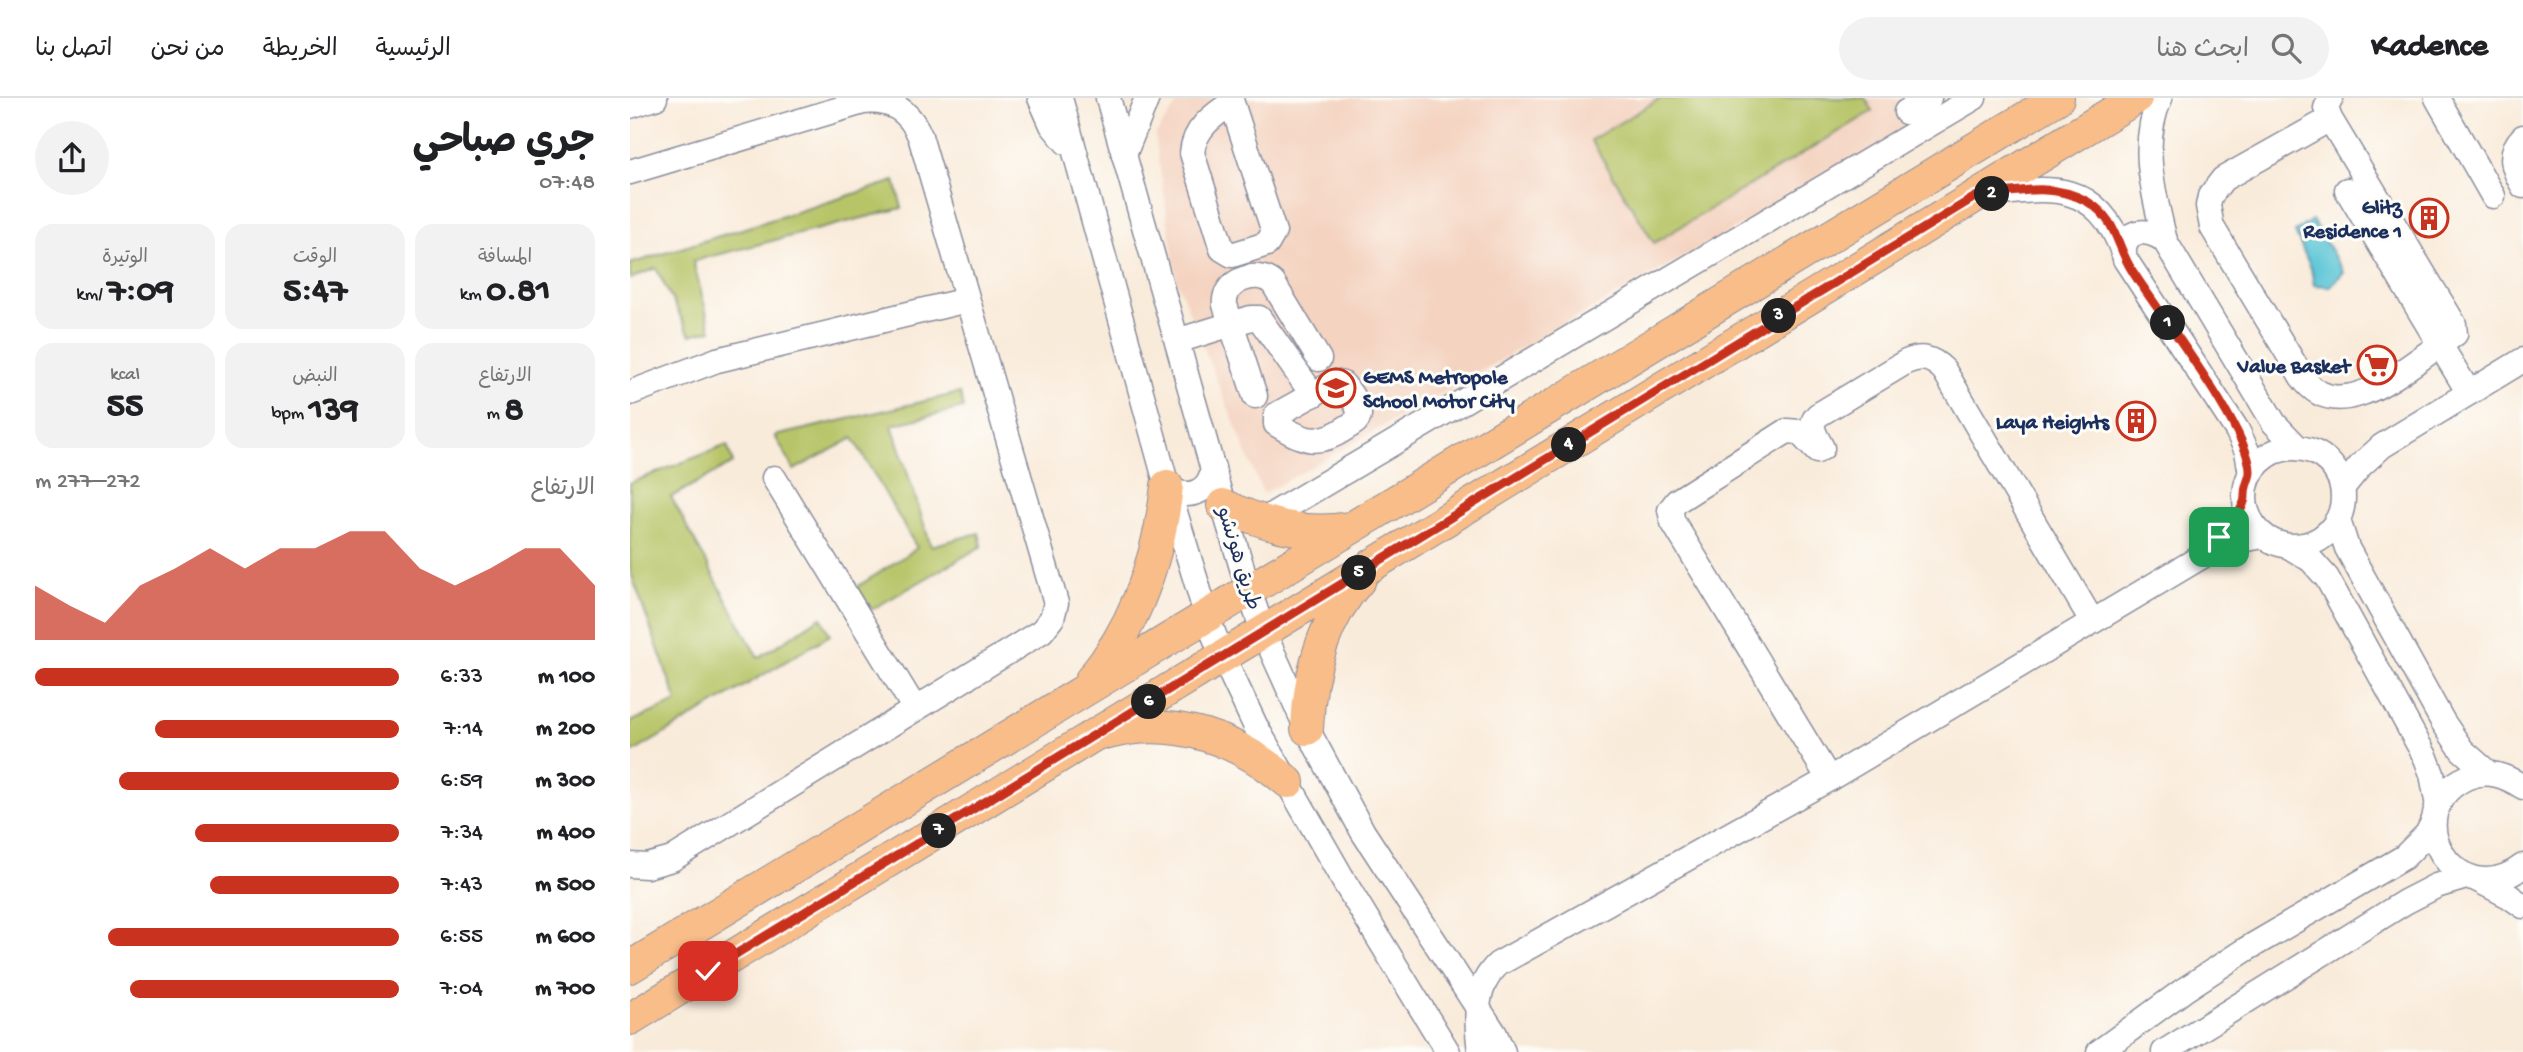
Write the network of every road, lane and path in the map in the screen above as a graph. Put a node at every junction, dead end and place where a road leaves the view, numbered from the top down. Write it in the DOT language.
graph roads {
  1 [pos="655,98"];
  2 [pos="1040,98"];
  3 [pos="1060,98"];
  4 [pos="1108,98"];
  5 [pos="1147,98"];
  6 [pos="1929,98"];
  7 [pos="1974,98"];
  8 [pos="2058,98"];
  9 [pos="2136,98"];
  10 [pos="2160,98"];
  11 [pos="2437,98"];
  12 [pos="1231,101"];
  13 [pos="630,106"];
  14 [pos="2330,109"];
  15 [pos="1906,112"];
  16 [pos="1199,132"];
  17 [pos="1245,138"];
  18 [pos="2519,143"];
  19 [pos="1074,149"];
  20 [pos="1124,155"];
  21 [pos="2478,168"];
  22 [pos="630,172"];
  23 [pos="2520,181"];
  24 [pos="2350,189"];
  25 [pos="1975,197"];
  26 [pos="2165,241"];
  27 [pos="2123,252"];
  28 [pos="967,300"];
  29 [pos="1288,309"];
  30 [pos="1264,324"];
  31 [pos="1232,328"];
  32 [pos="2443,343"];
  33 [pos="1178,345"];
  34 [pos="1319,359"];
  35 [pos="2523,359"];
  36 [pos="2473,390"];
  37 [pos="630,393"];
  38 [pos="1255,396"];
  39 [pos="2382,446"];
  40 [pos="2298,448"];
  41 [pos="2324,457"];
  42 [pos="1213,468"];
  43 [pos="2250,474"];
  44 [pos="774,478"];
  45 [pos="1167,486"];
  46 [pos="2343,487"];
  47 [pos="2245,502"];
  48 [pos="1223,505"];
  49 [pos="2338,520"];
  50 [pos="1260,522"];
  51 [pos="1355,528"];
  52 [pos="2263,536"];
  53 [pos="2290,547"];
  54 [pos="2200,558"];
  55 [pos="1371,566"];
  56 [pos="1249,592"];
  57 [pos="1207,617"];
  58 [pos="2092,621"];
  59 [pos="1264,631"];
  60 [pos="1222,655"];
  61 [pos="1080,693"];
  62 [pos="915,709"];
  63 [pos="1307,729"];
  64 [pos="1096,736"];
  65 [pos="2511,778"];
  66 [pos="1829,779"];
  67 [pos="1288,782"];
  68 [pos="2435,814"];
  69 [pos="630,865"];
  70 [pos="2523,866"];
  71 [pos="2472,878"];
  72 [pos="2523,906"];
  73 [pos="1508,957"];
  74 [pos="630,967"];
  75 [pos="1478,1008"];
  76 [pos="630,1018"];
  77 [pos="1493,1046"];
  78 [pos="1448,1052"];
  79 [pos="2099,1052"];
  80 [pos="2164,1052"];
  1 -- 13 [label="street"];
  2 -- 19 [label="street"];
  3 -- 19 [label="street"];
  4 -- 20 [label="street, طريق هونشو"];
  5 -- 20 [label="street"];
  6 -- 15 [label="street"];
  7 -- 50 [label="street"];
  8 -- 51 [label="main road"];
  9 -- 25 [label="main road"];
  10 -- 26 [label="street"];
  11 -- 21 [label="street"];
  12 -- 16 [label="street"];
  12 -- 17 [label="street"];
  14 -- 32 [label="street"];
  14 -- 32 [label="street"];
  16 -- 17 [label="street"];
  16 -- 17 [label="street"];
  18 -- 21 [label="street"];
  18 -- 23 [label="street"];
  19 -- 45 [label="street"];
  20 -- 33 [label="street, طريق هونشو"];
  21 -- 23 [label="street"];
  22 -- 28 [label="street"];
  24 -- 32 [label="street"];
  25 -- 27 [label="street"];
  25 -- 55 [label="main road"];
  26 -- 27 [label="street"];
  26 -- 40 [label="street"];
  27 -- 43 [label="street"];
  28 -- 37 [label="street"];
  28 -- 62 [label="street"];
  29 -- 30 [label="street"];
  29 -- 31 [label="street"];
  29 -- 34 [label="street"];
  30 -- 31 [label="street"];
  30 -- 31 [label="street"];
  31 -- 33 [label="street"];
  31 -- 38 [label="street"];
  32 -- 36 [label="street"];
  33 -- 42 [label="street, طريق هونشو"];
  35 -- 36 [label="street"];
  36 -- 39 [label="street"];
  39 -- 41 [label="street"];
  39 -- 46 [label="street"];
  40 -- 41 [label="street"];
  40 -- 43 [label="street"];
  41 -- 46 [label="street"];
  42 -- 45 [label="street"];
  42 -- 48 [label="street, طريق هونشو"];
  43 -- 47 [label="street"];
  44 -- 62 [label="street"];
  45 -- 57 [label="street"];
  45 -- 61 [label="main road"];
  46 -- 49 [label="street"];
  47 -- 52 [label="street"];
  47 -- 54 [label="street"];
  48 -- 50 [label="main road"];
  48 -- 56 [label="street, طريق هونشو"];
  49 -- 53 [label="street"];
  49 -- 65 [label="street"];
  50 -- 51 [label="main road"];
  51 -- 56 [label="main road"];
  52 -- 53 [label="street"];
  52 -- 54 [label="street"];
  53 -- 68 [label="street"];
  54 -- 58 [label="street"];
  55 -- 59 [label="main road"];
  55 -- 63 [label="main road"];
  56 -- 57 [label="main road"];
  56 -- 59 [label="street, طريق هونشو"];
  57 -- 60 [label="street"];
  57 -- 61 [label="main road"];
  58 -- 66 [label="street"];
  58 -- 66 [label="street"];
  59 -- 60 [label="main road"];
  59 -- 63 [label="street, طريق هونشو"];
  60 -- 64 [label="main road"];
  60 -- 67 [label="street"];
  61 -- 74 [label="main road"];
  62 -- 69 [label="street"];
  63 -- 75 [label="street, طريق هونشو"];
  64 -- 67 [label="main road"];
  64 -- 76 [label="main road"];
  65 -- 68 [label="street"];
  66 -- 73 [label="street"];
  67 -- 78 [label="street"];
  68 -- 71 [label="street"];
  68 -- 79 [label="street"];
  70 -- 71 [label="street"];
  71 -- 72 [label="street"];
  71 -- 80 [label="street"];
  73 -- 75 [label="street"];
  73 -- 77 [label="street"];
  75 -- 77 [label="street, طريق هونشو"];
}
